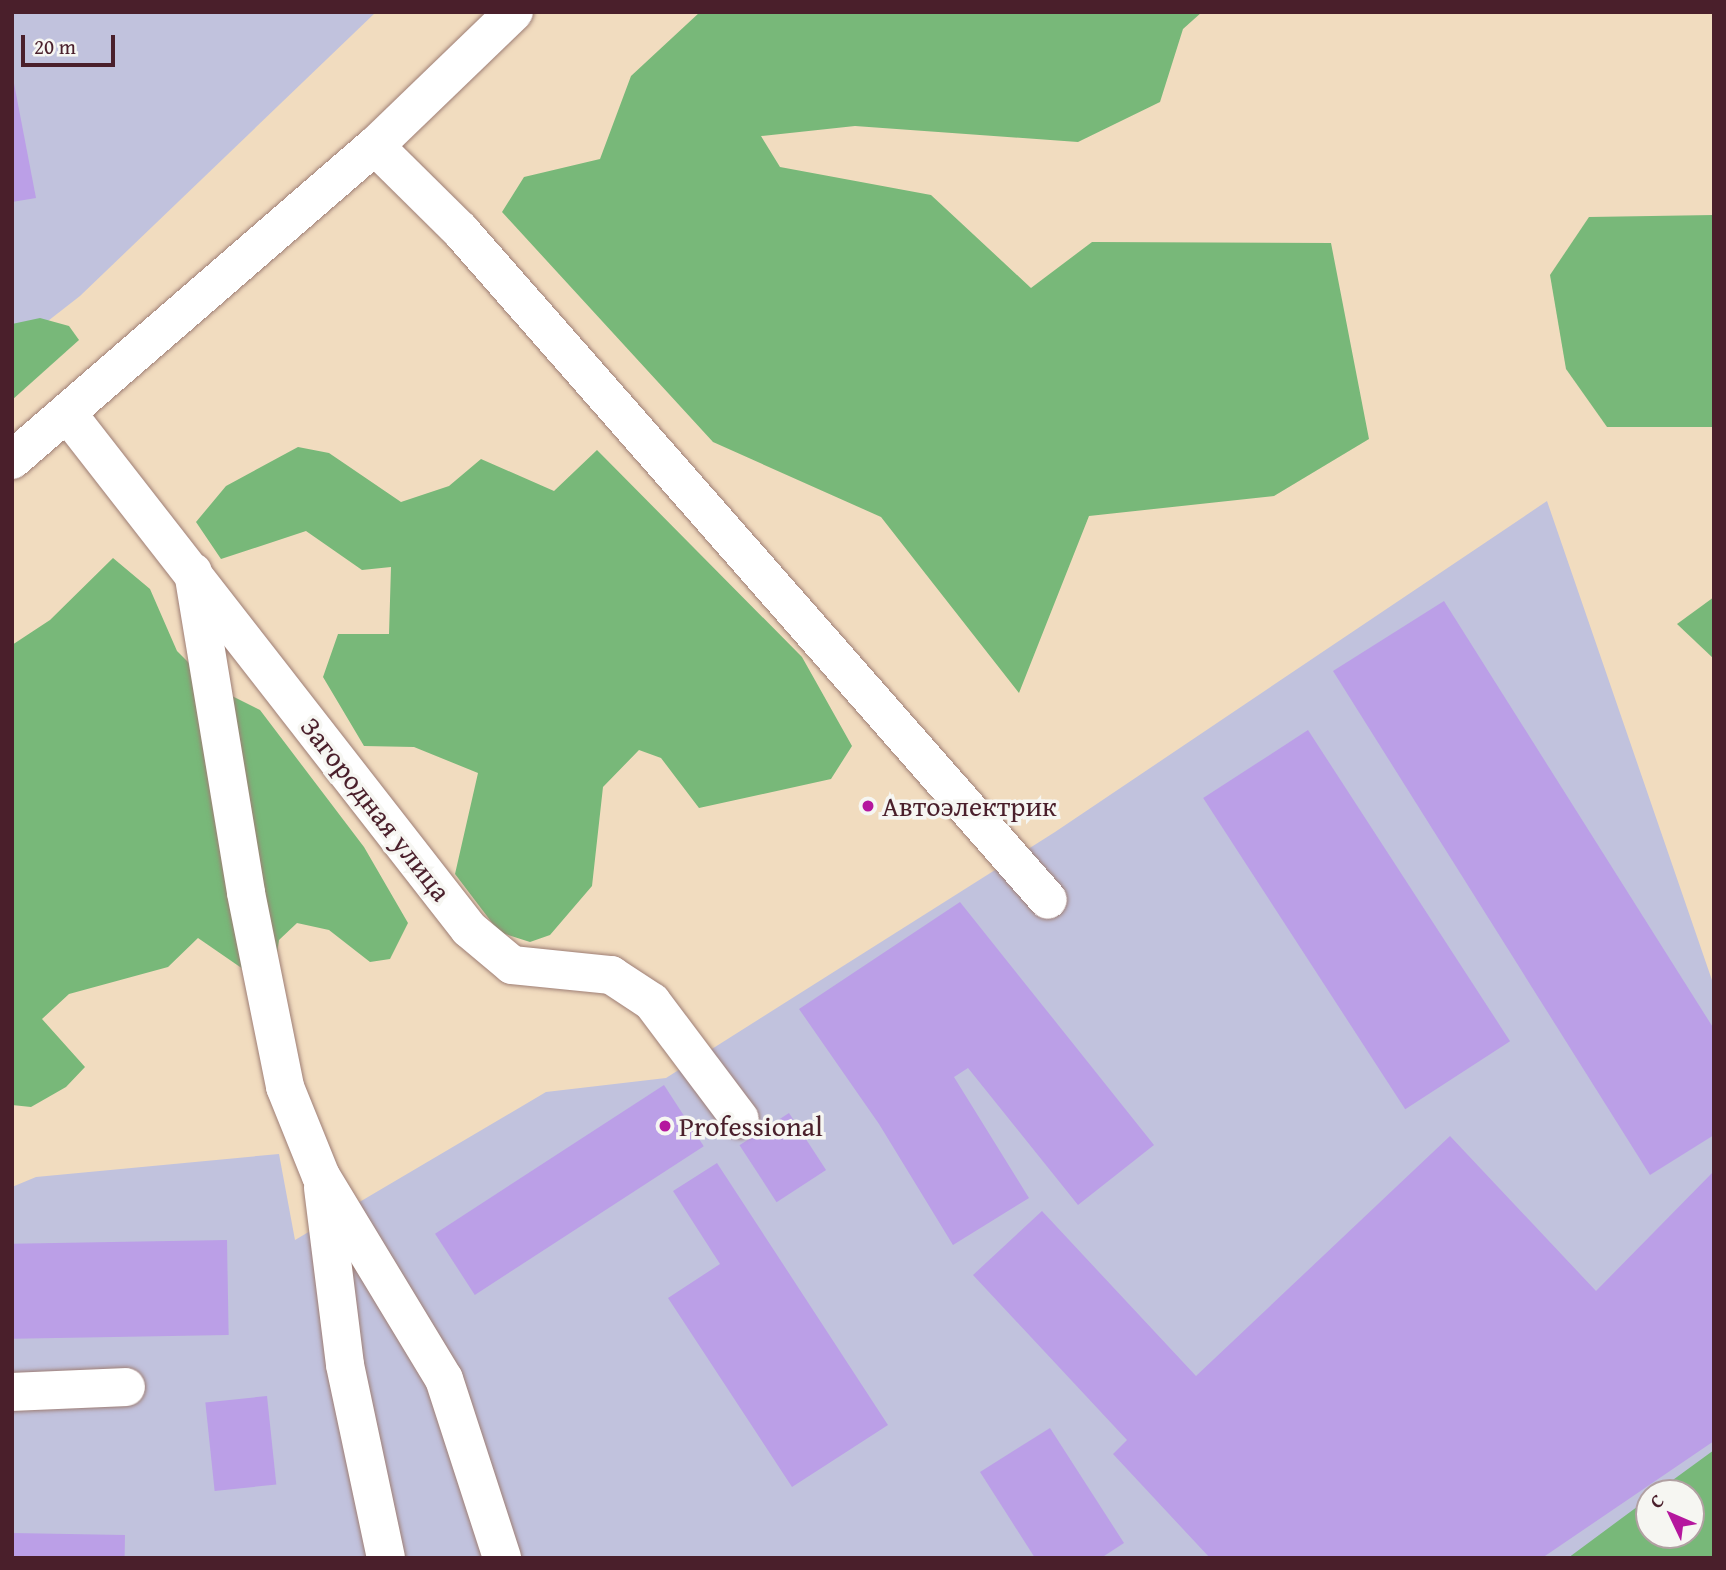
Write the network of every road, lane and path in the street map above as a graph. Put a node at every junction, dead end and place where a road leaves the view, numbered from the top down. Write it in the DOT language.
graph roads {
  1 [pos="514,12"];
  2 [pos="374,146"];
  3 [pos="67,413"];
  4 [pos="12,460"];
  5 [pos="193,572"];
  6 [pos="1048,900"];
  7 [pos="740,1119"];
  8 [pos="321,1176"];
  9 [pos="126,1387"];
  10 [pos="12,1392"];
  11 [pos="486,1509"];
  12 [pos="386,1558"];
  13 [pos="502,1558"];
  14 [pos="520,1558"];
  1 -- 2 [label="street"];
  2 -- 3 [label="street"];
  2 -- 6 [label="street"];
  3 -- 4 [label="street"];
  3 -- 5 [label="street, Загородная улица"];
  5 -- 7 [label="street, Загородная улица"];
  5 -- 8 [label="street"];
  8 -- 11 [label="street"];
  8 -- 12 [label="street"];
  9 -- 10 [label="street"];
  11 -- 13 [label="street"];
  11 -- 14 [label="street"];
}
